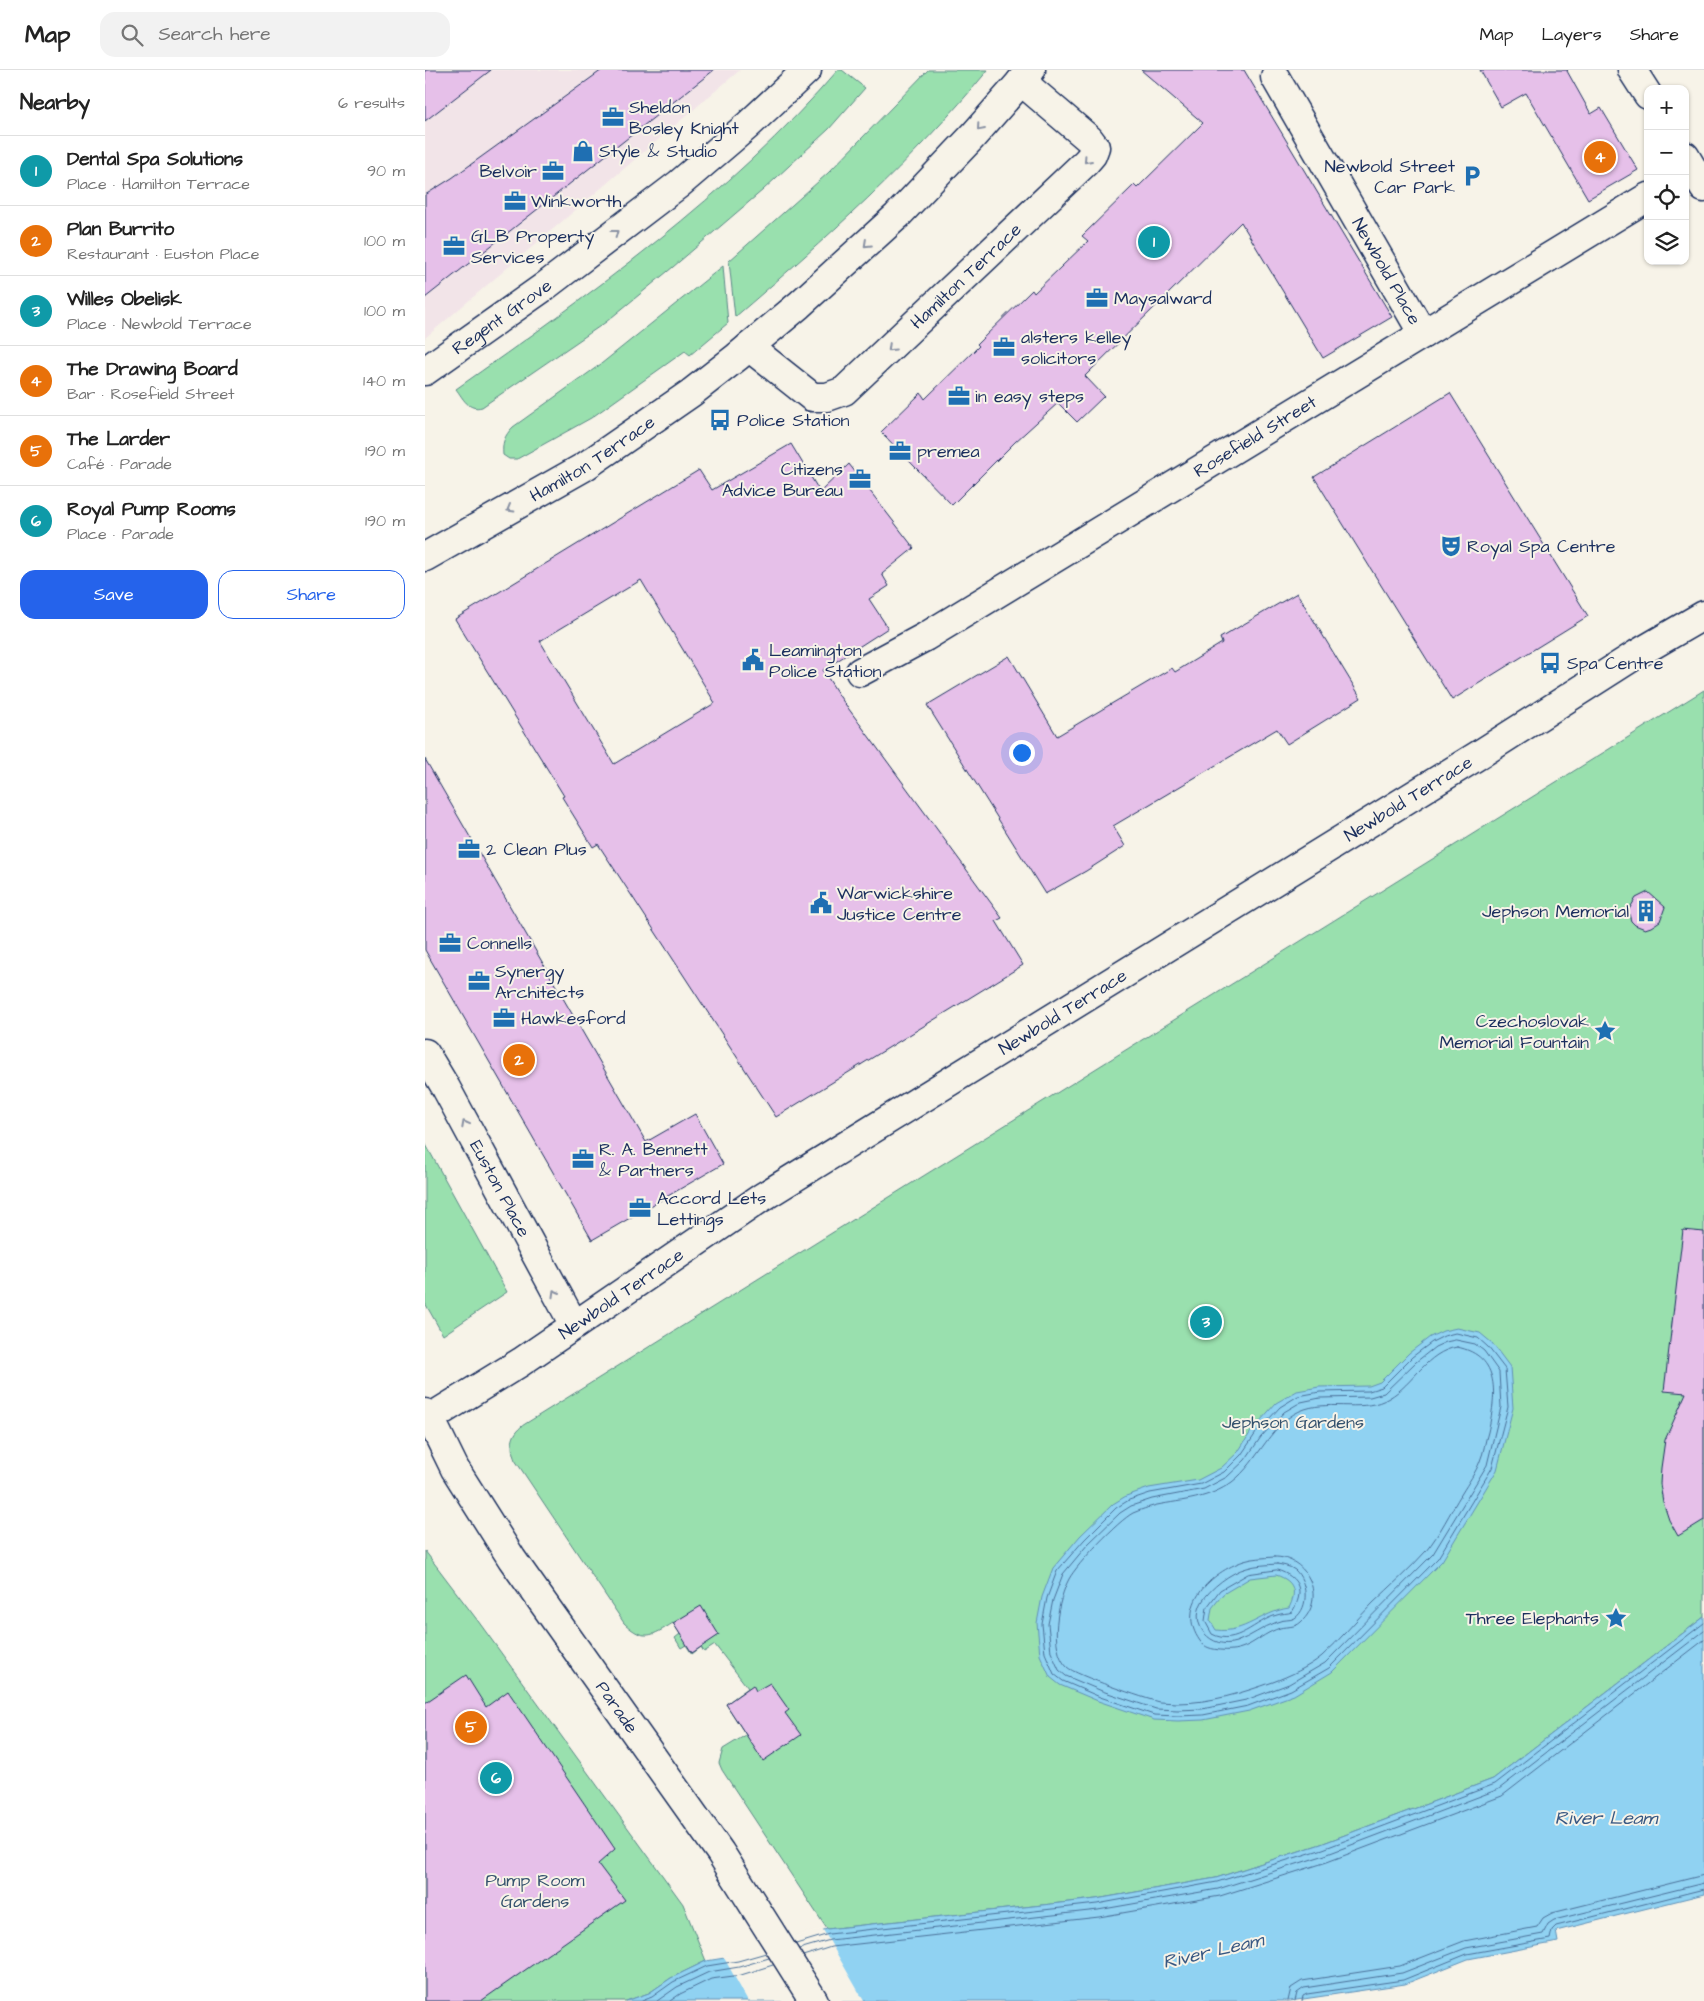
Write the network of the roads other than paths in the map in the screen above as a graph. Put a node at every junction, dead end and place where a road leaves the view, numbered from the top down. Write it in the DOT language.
graph roads {
  1 [pos="807,70"];
  2 [pos="1632,70"];
  3 [pos="1026,76"];
  4 [pos="1275,77"];
  5 [pos="1644,89"];
  6 [pos="1644,198"];
  7 [pos="1423,334"];
  8 [pos="749,346"];
  9 [pos="425,371"];
  10 [pos="425,557"];
  11 [pos="1704,615"];
  12 [pos="860,672"];
  13 [pos="425,1053"];
  14 [pos="574,1325"];
  15 [pos="427,1416"];
  16 [pos="814,2001"];
  9 -- 1 [label="street, Regent Grove, one-way"];
  2 -- 5 [label="street"];
  3 -- 8 [label="street, Hamilton Terrace, one-way"];
  3 -- 8 [label="street, Hamilton Terrace, one-way"];
  4 -- 7 [label="street, Newbold Place"];
  6 -- 7 [label="street, Rosefield Street"];
  7 -- 12 [label="street, Rosefield Street"];
  8 -- 10 [label="street, Hamilton Terrace, one-way"];
  11 -- 14 [label="street, Newbold Terrace"];
  14 -- 13 [label="street, Euston Place, one-way"];
  14 -- 15 [label="street, Newbold Terrace"];
  15 -- 16 [label="street, Parade"];
}
